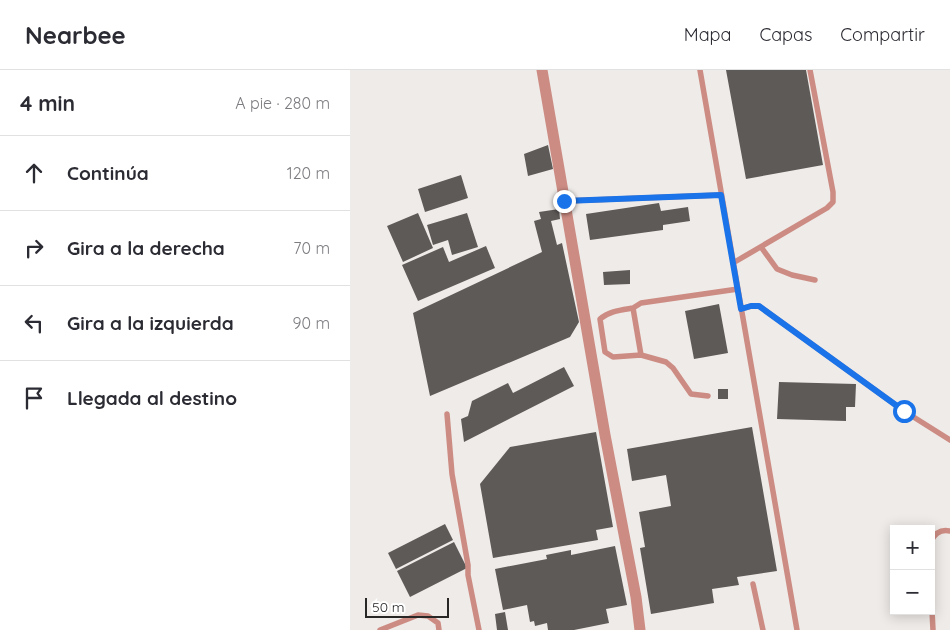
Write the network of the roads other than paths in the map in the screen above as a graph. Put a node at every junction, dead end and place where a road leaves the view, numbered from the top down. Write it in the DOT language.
graph roads {
  1 [pos="542,70"];
  2 [pos="700,70"];
  3 [pos="810,70"];
  4 [pos="721,195"];
  5 [pos="564,201"];
  6 [pos="761,247"];
  7 [pos="733,263"];
  8 [pos="815,280"];
  9 [pos="738,289"];
  10 [pos="632,308"];
  11 [pos="741,309"];
  12 [pos="641,355"];
  13 [pos="708,396"];
  14 [pos="448,414"];
  15 [pos="950,440"];
  16 [pos="950,531"];
  17 [pos="935,536"];
  18 [pos="753,584"];
  19 [pos="932,615"];
  20 [pos="380,630"];
  21 [pos="439,630"];
  22 [pos="479,630"];
  23 [pos="640,630"];
  24 [pos="763,630"];
  25 [pos="797,630"];
  26 [pos="933,630"];
  1 -- 5 [label="street"];
  2 -- 4 [label="lane"];
  3 -- 6 [label="lane"];
  4 -- 5 [label="lane"];
  4 -- 7 [label="lane"];
  5 -- 23 [label="street"];
  6 -- 7 [label="lane"];
  6 -- 8 [label="lane"];
  7 -- 9 [label="lane"];
  9 -- 10 [label="lane"];
  9 -- 11 [label="lane"];
  10 -- 12 [label="lane"];
  10 -- 12 [label="lane"];
  11 -- 15 [label="lane"];
  11 -- 25 [label="lane"];
  12 -- 13 [label="lane"];
  14 -- 22 [label="lane"];
  16 -- 17 [label="lane"];
  18 -- 24 [label="lane"];
  19 -- 26 [label="lane"];
  20 -- 21 [label="lane"];
}
